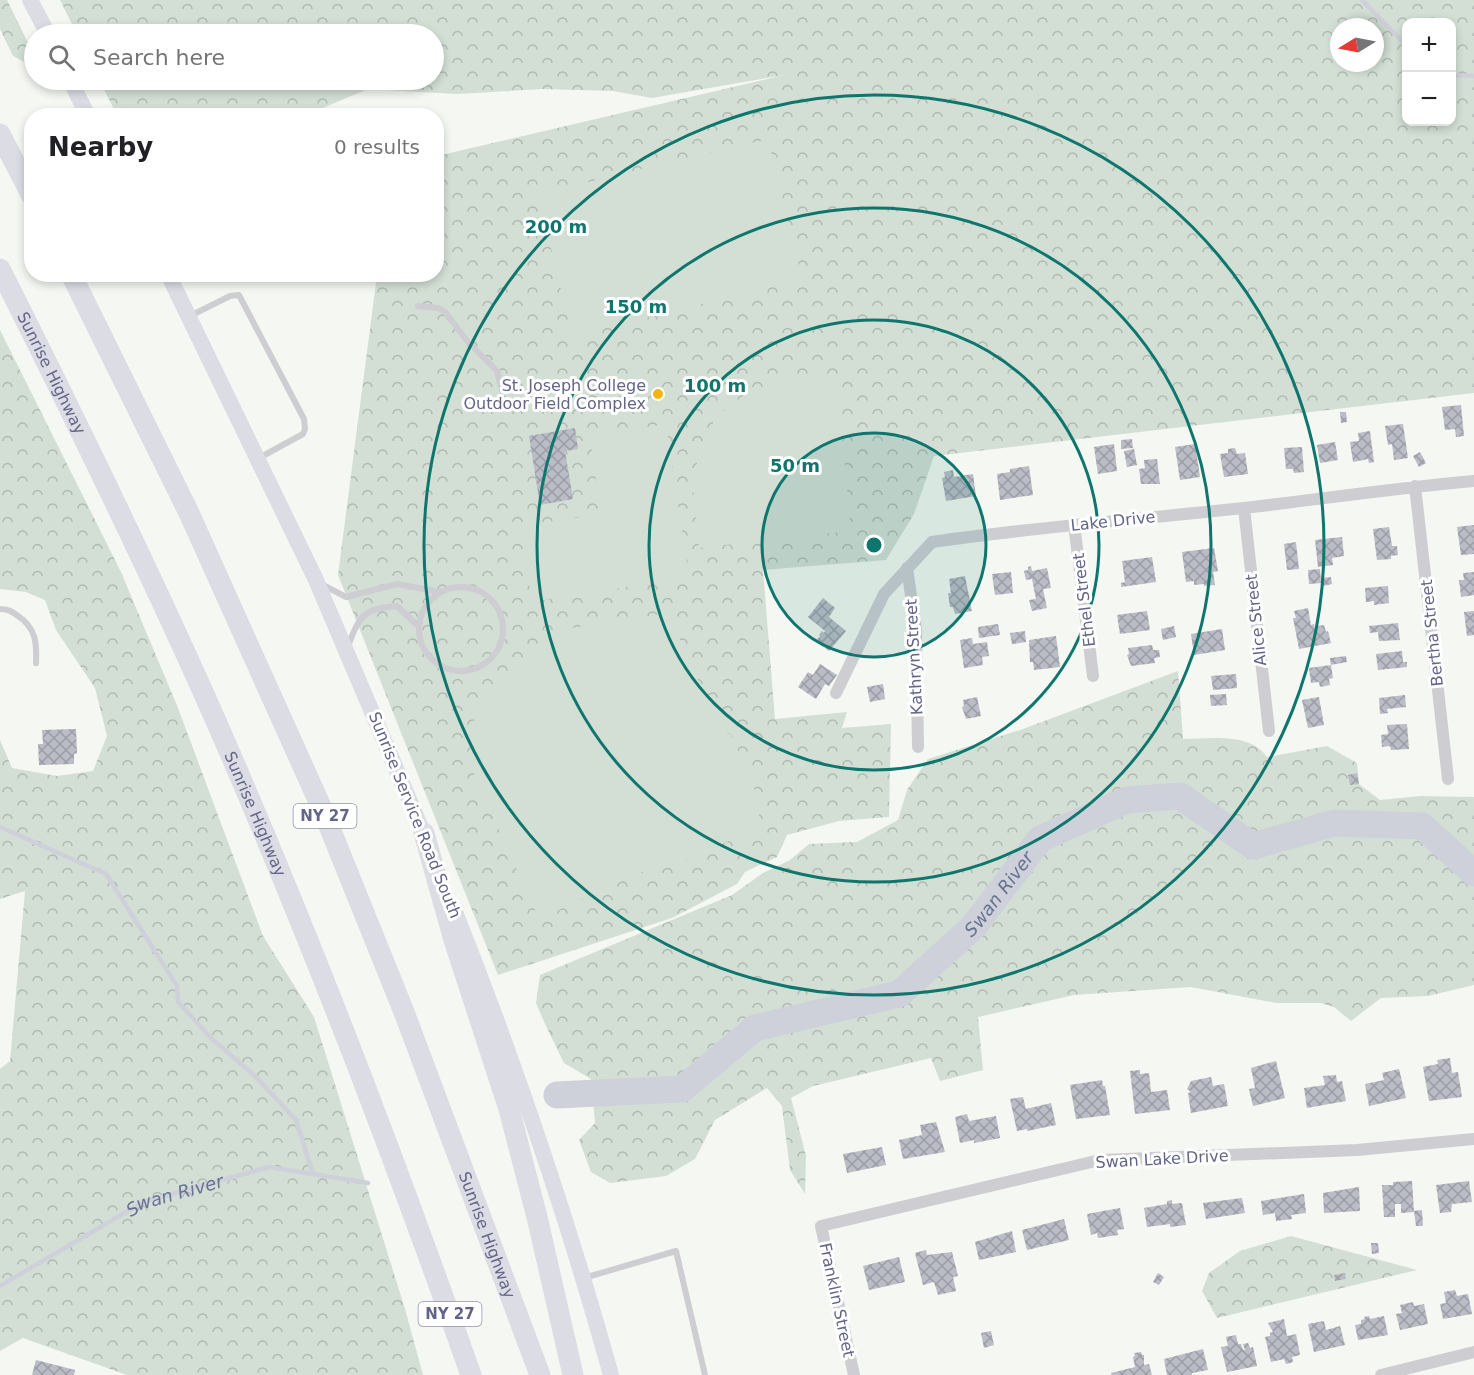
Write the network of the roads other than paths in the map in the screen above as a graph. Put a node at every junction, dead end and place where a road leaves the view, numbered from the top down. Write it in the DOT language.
graph roads {
  1 [pos="30,0"];
  2 [pos="43,24"];
  3 [pos="75,90"];
  4 [pos="84,108"];
  5 [pos="0,134"];
  6 [pos="24,180"];
  7 [pos="0,269"];
  8 [pos="75,282"];
  9 [pos="172,282"];
  10 [pos="418,306"];
  11 [pos="190,316"];
  12 [pos="502,391"];
  13 [pos="258,458"];
  14 [pos="1474,481"];
  15 [pos="1415,486"];
  16 [pos="1244,508"];
  17 [pos="1074,524"];
  18 [pos="908,568"];
  19 [pos="316,580"];
  20 [pos="440,592"];
  21 [pos="0,609"];
  22 [pos="418,626"];
  23 [pos="346,649"];
  24 [pos="36,663"];
  25 [pos="1093,676"];
  26 [pos="836,693"];
  27 [pos="1269,731"];
  28 [pos="918,747"];
  29 [pos="1448,779"];
  30 [pos="424,833"];
  31 [pos="1474,1139"];
  32 [pos="821,1226"];
  33 [pos="428,1254"];
  34 [pos="583,1278"];
  35 [pos="1474,1352"];
  36 [pos="457,1375"];
  37 [pos="471,1375"];
  38 [pos="540,1375"];
  39 [pos="573,1375"];
  40 [pos="611,1375"];
  41 [pos="705,1375"];
  42 [pos="854,1375"];
  43 [pos="1381,1375"];
  1 -- 2 [label="main road"];
  3 -- 4 [label="main road"];
  5 -- 6 [label="highway"];
  7 -- 33 [label="highway, Sunrise Highway / NY 27"];
  8 -- 38 [label="highway, Sunrise Highway / NY 27"];
  9 -- 11 [label="main road, Sunrise Service Road South"];
  10 -- 12 [label="lane"];
  11 -- 13 [label="main road, Sunrise Service Road South"];
  11 -- 13 [label="lane"];
  13 -- 19 [label="main road, Sunrise Service Road South"];
  14 -- 15 [label="street, Lake Drive"];
  15 -- 16 [label="street, Lake Drive"];
  15 -- 29 [label="street, Bertha Street"];
  16 -- 17 [label="street, Lake Drive"];
  16 -- 27 [label="street, Alice Street"];
  17 -- 18 [label="street, Lake Drive"];
  17 -- 25 [label="street, Ethel Street"];
  18 -- 26 [label="street, Lake Drive"];
  18 -- 28 [label="street, Kathryn Street"];
  19 -- 20 [label="lane"];
  19 -- 23 [label="main road, Sunrise Service Road South"];
  20 -- 22 [label="lane"];
  20 -- 22 [label="lane"];
  21 -- 24 [label="lane"];
  22 -- 23 [label="lane"];
  23 -- 30 [label="main road, Sunrise Service Road South"];
  30 -- 34 [label="main road, Sunrise Service Road South"];
  30 -- 39 [label="highway"];
  31 -- 32 [label="street, Swan Lake Drive"];
  32 -- 42 [label="street, Franklin Street"];
  33 -- 36 [label="highway"];
  33 -- 37 [label="highway, Sunrise Highway / NY 27"];
  34 -- 40 [label="main road, Sunrise Service Road South"];
  34 -- 41 [label="lane"];
  35 -- 43 [label="street"];
}
